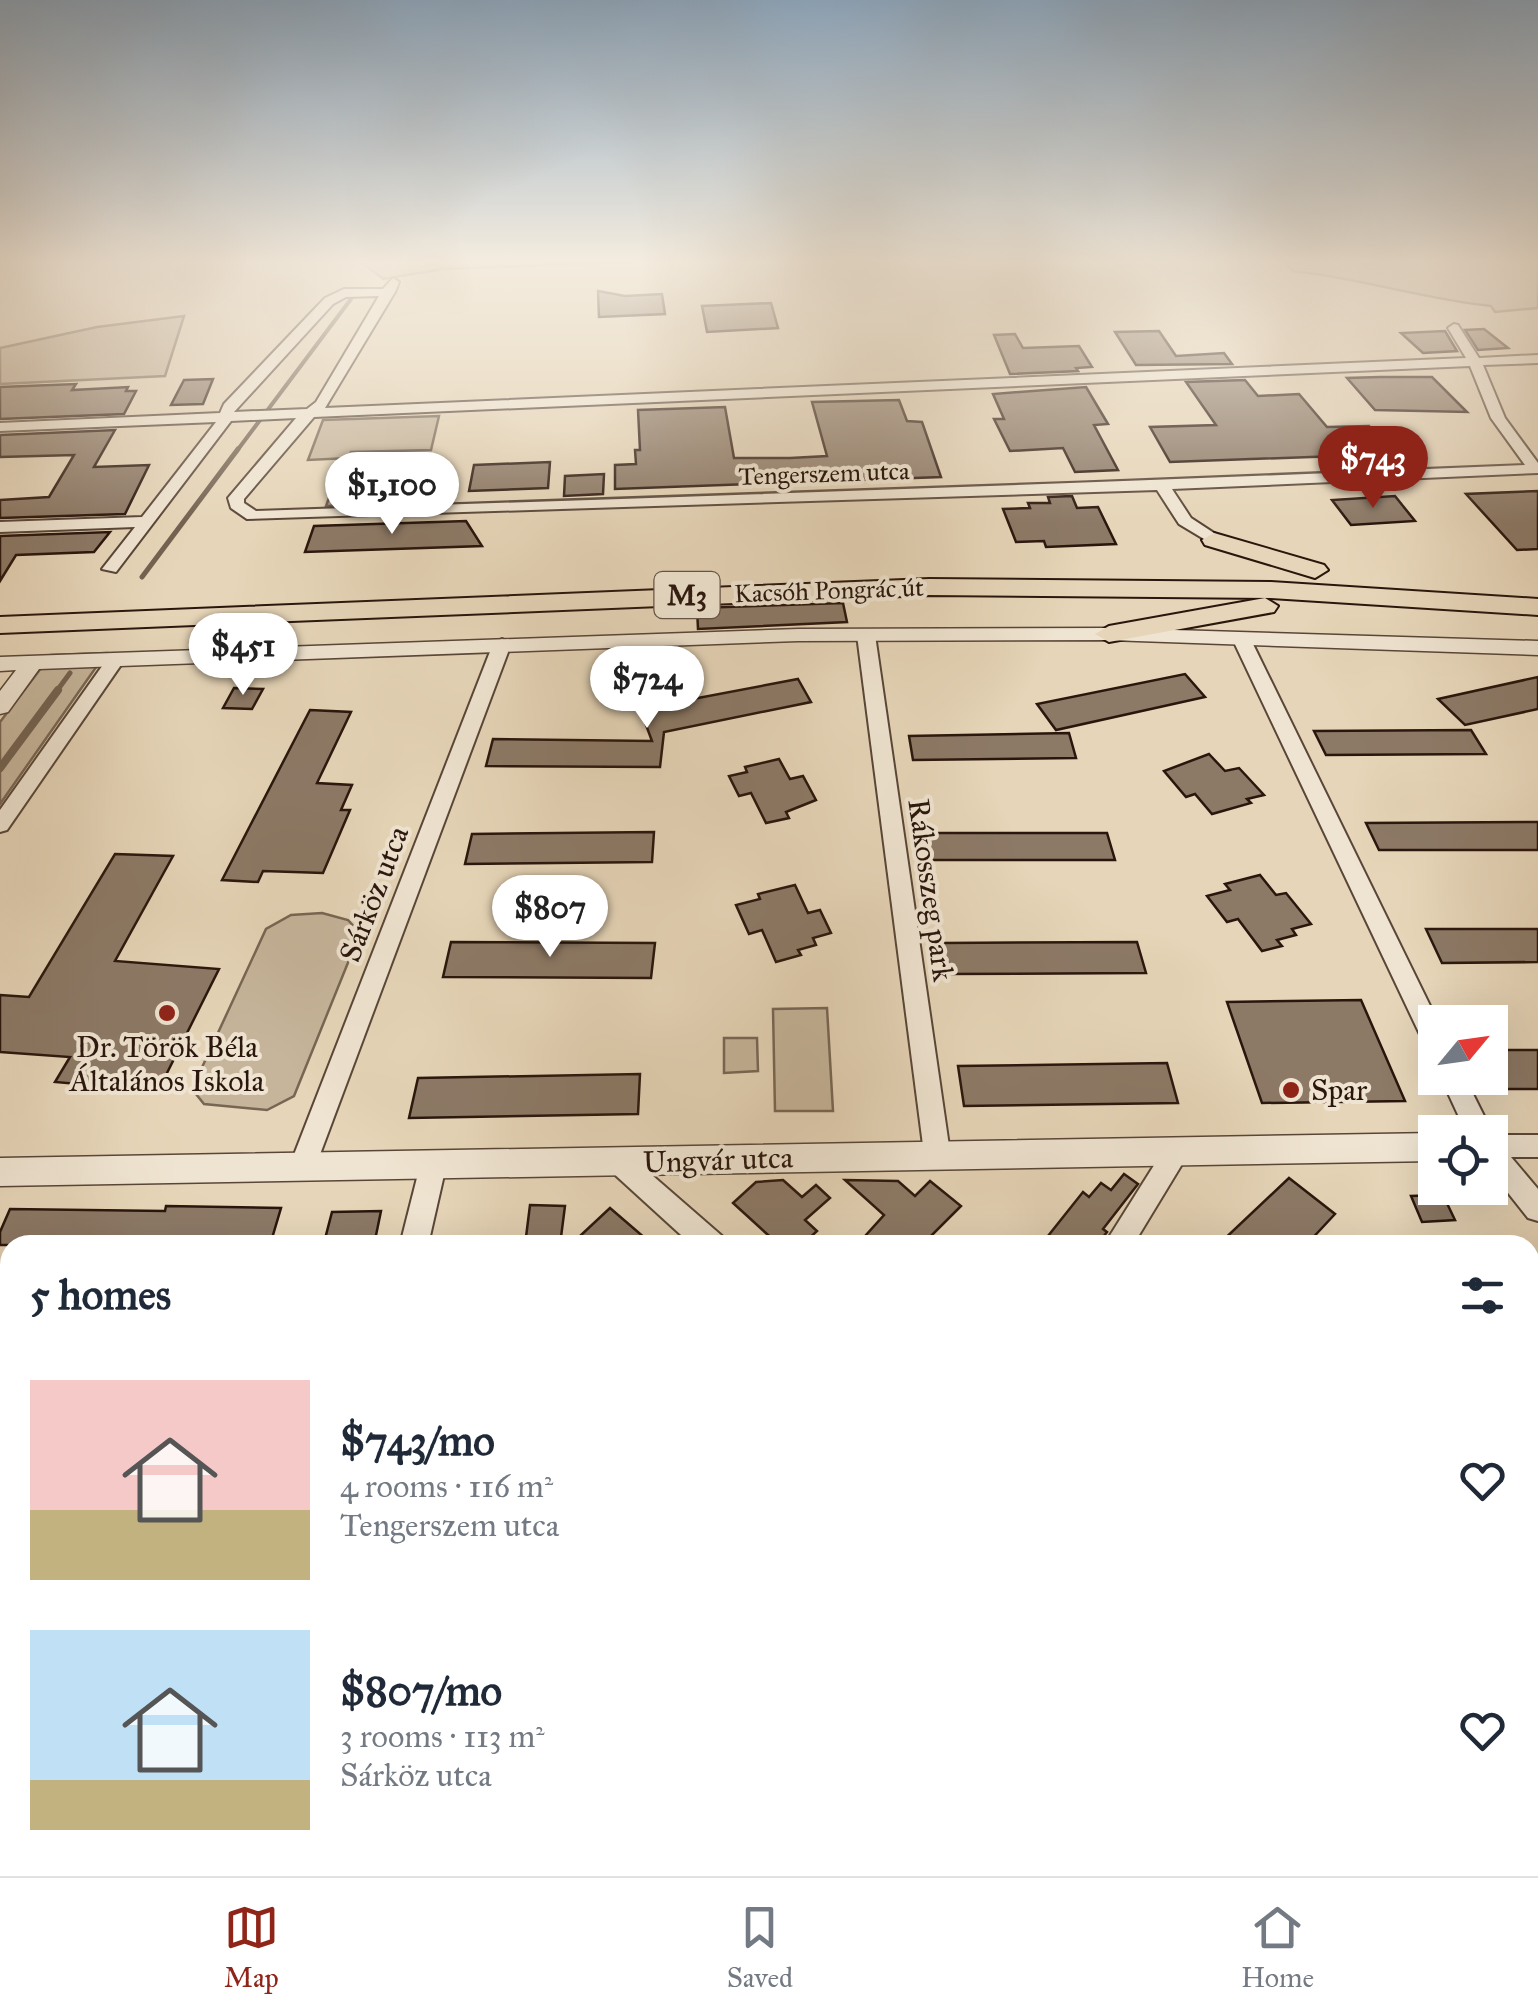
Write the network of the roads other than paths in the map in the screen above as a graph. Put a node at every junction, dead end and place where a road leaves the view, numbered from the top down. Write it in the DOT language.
graph roads {
  1 [pos="284,349"];
  2 [pos="355,349"];
  3 [pos="1467,349"];
  4 [pos="1538,360"];
  5 [pos="1475,362"];
  6 [pos="312,412"];
  7 [pos="228,416"];
  8 [pos="0,426"];
  9 [pos="1537,468"];
  10 [pos="1160,482"];
  11 [pos="146,522"];
  12 [pos="0,527"];
  13 [pos="1214,540"];
  14 [pos="110,569"];
  15 [pos="1315,570"];
  16 [pos="1538,584"];
  17 [pos="1374,596"];
  18 [pos="0,602"];
  19 [pos="1538,608"];
  20 [pos="0,625"];
  21 [pos="866,634"];
  22 [pos="1109,634"];
  23 [pos="1241,638"];
  24 [pos="502,644"];
  25 [pos="1538,648"];
  26 [pos="116,659"];
  27 [pos="33,662"];
  28 [pos="0,664"];
  29 [pos="0,707"];
  30 [pos="0,826"];
  31 [pos="1418,1006"];
  32 [pos="1538,1146"];
  33 [pos="1418,1147"];
  34 [pos="1508,1147"];
  35 [pos="1177,1151"];
  36 [pos="937,1153"];
  37 [pos="621,1164"];
  38 [pos="302,1166"];
  39 [pos="433,1166"];
  40 [pos="1508,1170"];
  41 [pos="0,1172"];
  42 [pos="1538,1208"];
  43 [pos="416,1235"];
  44 [pos="701,1235"];
  45 [pos="1124,1235"];
  1 -- 7 [label="street"];
  2 -- 6 [label="street"];
  3 -- 5 [label="street"];
  4 -- 5 [label="street"];
  5 -- 6 [label="street"];
  5 -- 9 [label="street"];
  6 -- 7 [label="street"];
  6 -- 10 [label="street, Tengerszem utca"];
  7 -- 8 [label="street"];
  7 -- 11 [label="street"];
  9 -- 10 [label="street, Tengerszem utca"];
  10 -- 13 [label="street"];
  11 -- 12 [label="street"];
  11 -- 14 [label="street"];
  13 -- 15 [label="main road"];
  15 -- 16 [label="main road, Kacsóh Pongrác út / M3"];
  15 -- 18 [label="main road, Kacsóh Pongrác út / M3"];
  17 -- 19 [label="main road, Kacsóh Pongrác út / M3"];
  17 -- 20 [label="main road, Kacsóh Pongrác út / M3"];
  17 -- 22 [label="main road"];
  21 -- 22 [label="street, Kacsóh Pongrác út"];
  21 -- 24 [label="street, Kacsóh Pongrác út"];
  21 -- 36 [label="street, Rákosszeg park"];
  22 -- 23 [label="street, Kacsóh Pongrác út"];
  23 -- 25 [label="street, Kacsóh Pongrác út"];
  23 -- 31 [label="street"];
  24 -- 26 [label="street, Kacsóh Pongrác út"];
  24 -- 38 [label="street, Sárköz utca"];
  26 -- 27 [label="street, Kacsóh Pongrác út"];
  26 -- 30 [label="street"];
  27 -- 28 [label="street, Kacsóh Pongrác út"];
  27 -- 29 [label="street"];
  32 -- 34 [label="street"];
  33 -- 35 [label="street, Ungvár utca"];
  35 -- 36 [label="street, Ungvár utca"];
  35 -- 45 [label="street"];
  36 -- 37 [label="street, Ungvár utca"];
  37 -- 39 [label="street, Ungvár utca"];
  37 -- 44 [label="street"];
  38 -- 39 [label="street, Ungvár utca"];
  38 -- 41 [label="street, Ungvár utca"];
  39 -- 43 [label="street"];
  40 -- 42 [label="street"];
}
